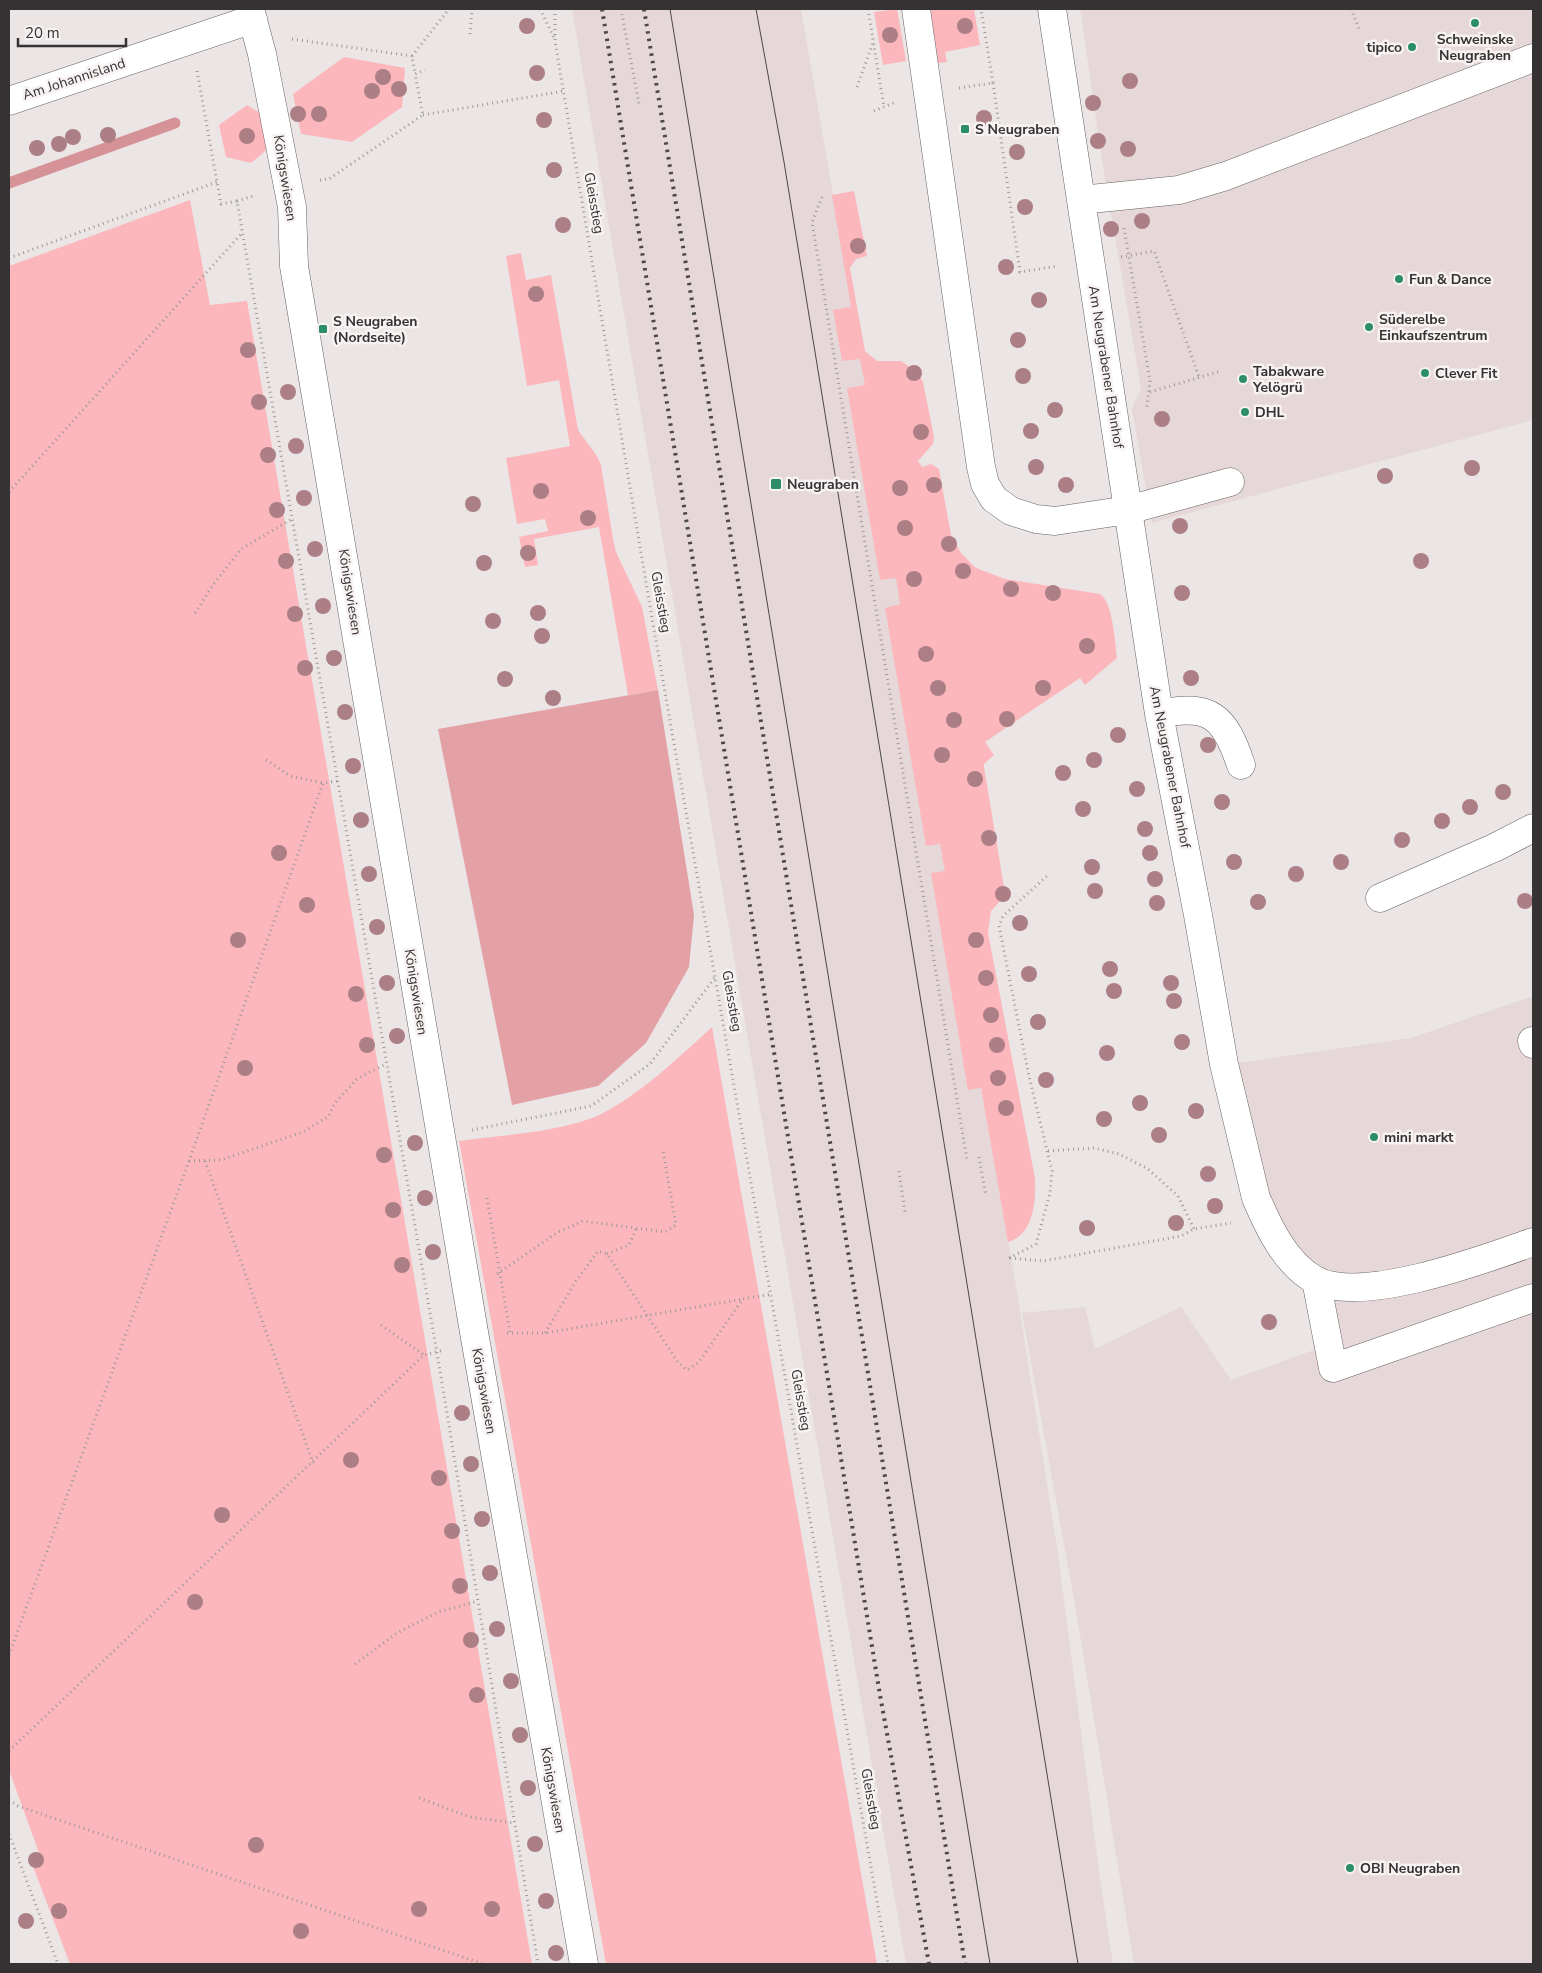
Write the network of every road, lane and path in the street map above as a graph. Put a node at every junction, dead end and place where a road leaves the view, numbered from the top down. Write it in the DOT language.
graph roads {
  1 [pos="449,9"];
  2 [pos="472,9"];
  3 [pos="540,9"];
  4 [pos="555,9"];
  5 [pos="621,9"];
  6 [pos="868,9"];
  7 [pos="916,9"];
  8 [pos="981,9"];
  9 [pos="1052,9"];
  10 [pos="1351,9"];
  11 [pos="252,14"];
  12 [pos="1360,31"];
  13 [pos="470,34"];
  14 [pos="288,39"];
  15 [pos="556,41"];
  16 [pos="873,42"];
  17 [pos="412,56"];
  18 [pos="1533,58"];
  19 [pos="196,66"];
  20 [pos="424,70"];
  21 [pos="415,74"];
  22 [pos="993,83"];
  23 [pos="857,88"];
  24 [pos="958,88"];
  25 [pos="564,91"];
  26 [pos="9,101"];
  27 [pos="640,104"];
  28 [pos="884,107"];
  29 [pos="423,115"];
  30 [pos="217,182"];
  31 [pos="312,182"];
  32 [pos="1118,196"];
  33 [pos="822,197"];
  34 [pos="1081,200"];
  35 [pos="242,233"];
  36 [pos="1128,255"];
  37 [pos="9,258"];
  38 [pos="1063,266"];
  39 [pos="1218,372"];
  40 [pos="1199,377"];
  41 [pos="1150,392"];
  42 [pos="1145,415"];
  43 [pos="1230,482"];
  44 [pos="9,492"];
  45 [pos="1128,510"];
  46 [pos="292,519"];
  47 [pos="195,613"];
  48 [pos="1159,714"];
  49 [pos="266,760"];
  50 [pos="1241,765"];
  51 [pos="338,781"];
  52 [pos="323,783"];
  53 [pos="1533,828"];
  54 [pos="1048,875"];
  55 [pos="1380,898"];
  56 [pos="716,976"];
  57 [pos="386,1064"];
  58 [pos="440,1136"];
  59 [pos="663,1151"];
  60 [pos="1048,1151"];
  61 [pos="979,1158"];
  62 [pos="967,1160"];
  63 [pos="189,1161"];
  64 [pos="205,1161"];
  65 [pos="899,1171"];
  66 [pos="486,1192"];
  67 [pos="986,1196"];
  68 [pos="905,1212"];
  69 [pos="636,1228"];
  70 [pos="1533,1242"];
  71 [pos="607,1254"];
  72 [pos="500,1272"];
  73 [pos="1316,1280"];
  74 [pos="772,1294"];
  75 [pos="468,1295"];
  76 [pos="1533,1298"];
  77 [pos="743,1299"];
  78 [pos="645,1315"];
  79 [pos="381,1325"];
  80 [pos="510,1332"];
  81 [pos="545,1333"];
  82 [pos="502,1334"];
  83 [pos="446,1348"];
  84 [pos="437,1353"];
  85 [pos="424,1355"];
  86 [pos="313,1463"];
  87 [pos="478,1601"];
  88 [pos="9,1655"];
  89 [pos="355,1664"];
  90 [pos="9,1751"];
  91 [pos="419,1798"];
  92 [pos="9,1800"];
  93 [pos="515,1823"];
  94 [pos="9,1834"];
  95 [pos="58,1964"];
  96 [pos="483,1964"];
  97 [pos="538,1964"];
  98 [pos="584,1964"];
  99 [pos="888,1964"];
  1 -- 17 [label="path"];
  2 -- 13 [label="path"];
  3 -- 15 [label="path, Gleisstieg"];
  4 -- 15 [label="path, Gleisstieg"];
  5 -- 27 [label="path"];
  6 -- 16 [label="path"];
  7 -- 45 [label="street"];
  8 -- 22 [label="path"];
  9 -- 34 [label="street, Am Neugrabener Bahnhof"];
  10 -- 12 [label="path"];
  11 -- 26 [label="street, Am Johannisland"];
  11 -- 58 [label="street, Königswiesen"];
  14 -- 17 [label="path"];
  15 -- 25 [label="path, Gleisstieg"];
  16 -- 23 [label="path"];
  16 -- 28 [label="path"];
  17 -- 21 [label="path"];
  18 -- 32 [label="street"];
  19 -- 30 [label="path"];
  20 -- 21 [label="path"];
  21 -- 29 [label="path"];
  22 -- 24 [label="path"];
  22 -- 38 [label="path"];
  25 -- 29 [label="path"];
  25 -- 56 [label="path, Gleisstieg"];
  29 -- 31 [label="path"];
  30 -- 35 [label="path"];
  30 -- 37 [label="path"];
  32 -- 34 [label="street"];
  32 -- 36 [label="path"];
  33 -- 62 [label="path"];
  34 -- 45 [label="street, Am Neugrabener Bahnhof"];
  35 -- 44 [label="path"];
  35 -- 46 [label="path"];
  36 -- 40 [label="path"];
  36 -- 41 [label="path"];
  39 -- 40 [label="path"];
  40 -- 41 [label="path"];
  41 -- 42 [label="path"];
  43 -- 45 [label="street"];
  45 -- 48 [label="street, Am Neugrabener Bahnhof"];
  46 -- 47 [label="path"];
  46 -- 51 [label="path"];
  48 -- 50 [label="street"];
  48 -- 73 [label="street, Am Neugrabener Bahnhof"];
  49 -- 52 [label="path"];
  51 -- 52 [label="path"];
  51 -- 57 [label="path"];
  52 -- 63 [label="path"];
  53 -- 55 [label="street"];
  54 -- 60 [label="path"];
  56 -- 58 [label="path"];
  56 -- 74 [label="path, Gleisstieg"];
  57 -- 64 [label="path"];
  57 -- 84 [label="path"];
  58 -- 75 [label="street, Königswiesen"];
  59 -- 69 [label="path"];
  60 -- 60 [label="path"];
  61 -- 67 [label="path"];
  63 -- 64 [label="path"];
  63 -- 88 [label="path"];
  64 -- 86 [label="path"];
  65 -- 68 [label="path"];
  66 -- 72 [label="path"];
  69 -- 71 [label="path"];
  69 -- 72 [label="path"];
  70 -- 73 [label="street, Am Neugrabener Bahnhof"];
  71 -- 78 [label="path"];
  71 -- 81 [label="path"];
  72 -- 75 [label="path"];
  72 -- 80 [label="path"];
  73 -- 76 [label="street"];
  74 -- 77 [label="path"];
  74 -- 99 [label="path, Gleisstieg"];
  75 -- 98 [label="street, Königswiesen"];
  77 -- 78 [label="path"];
  77 -- 78 [label="path"];
  78 -- 81 [label="path"];
  79 -- 85 [label="path"];
  80 -- 81 [label="path"];
  80 -- 82 [label="path"];
  83 -- 84 [label="path"];
  84 -- 85 [label="path"];
  84 -- 87 [label="path"];
  85 -- 86 [label="path"];
  86 -- 90 [label="path"];
  87 -- 89 [label="path"];
  87 -- 93 [label="path"];
  91 -- 93 [label="path"];
  92 -- 96 [label="path"];
  93 -- 97 [label="path"];
  94 -- 95 [label="path"];
}
